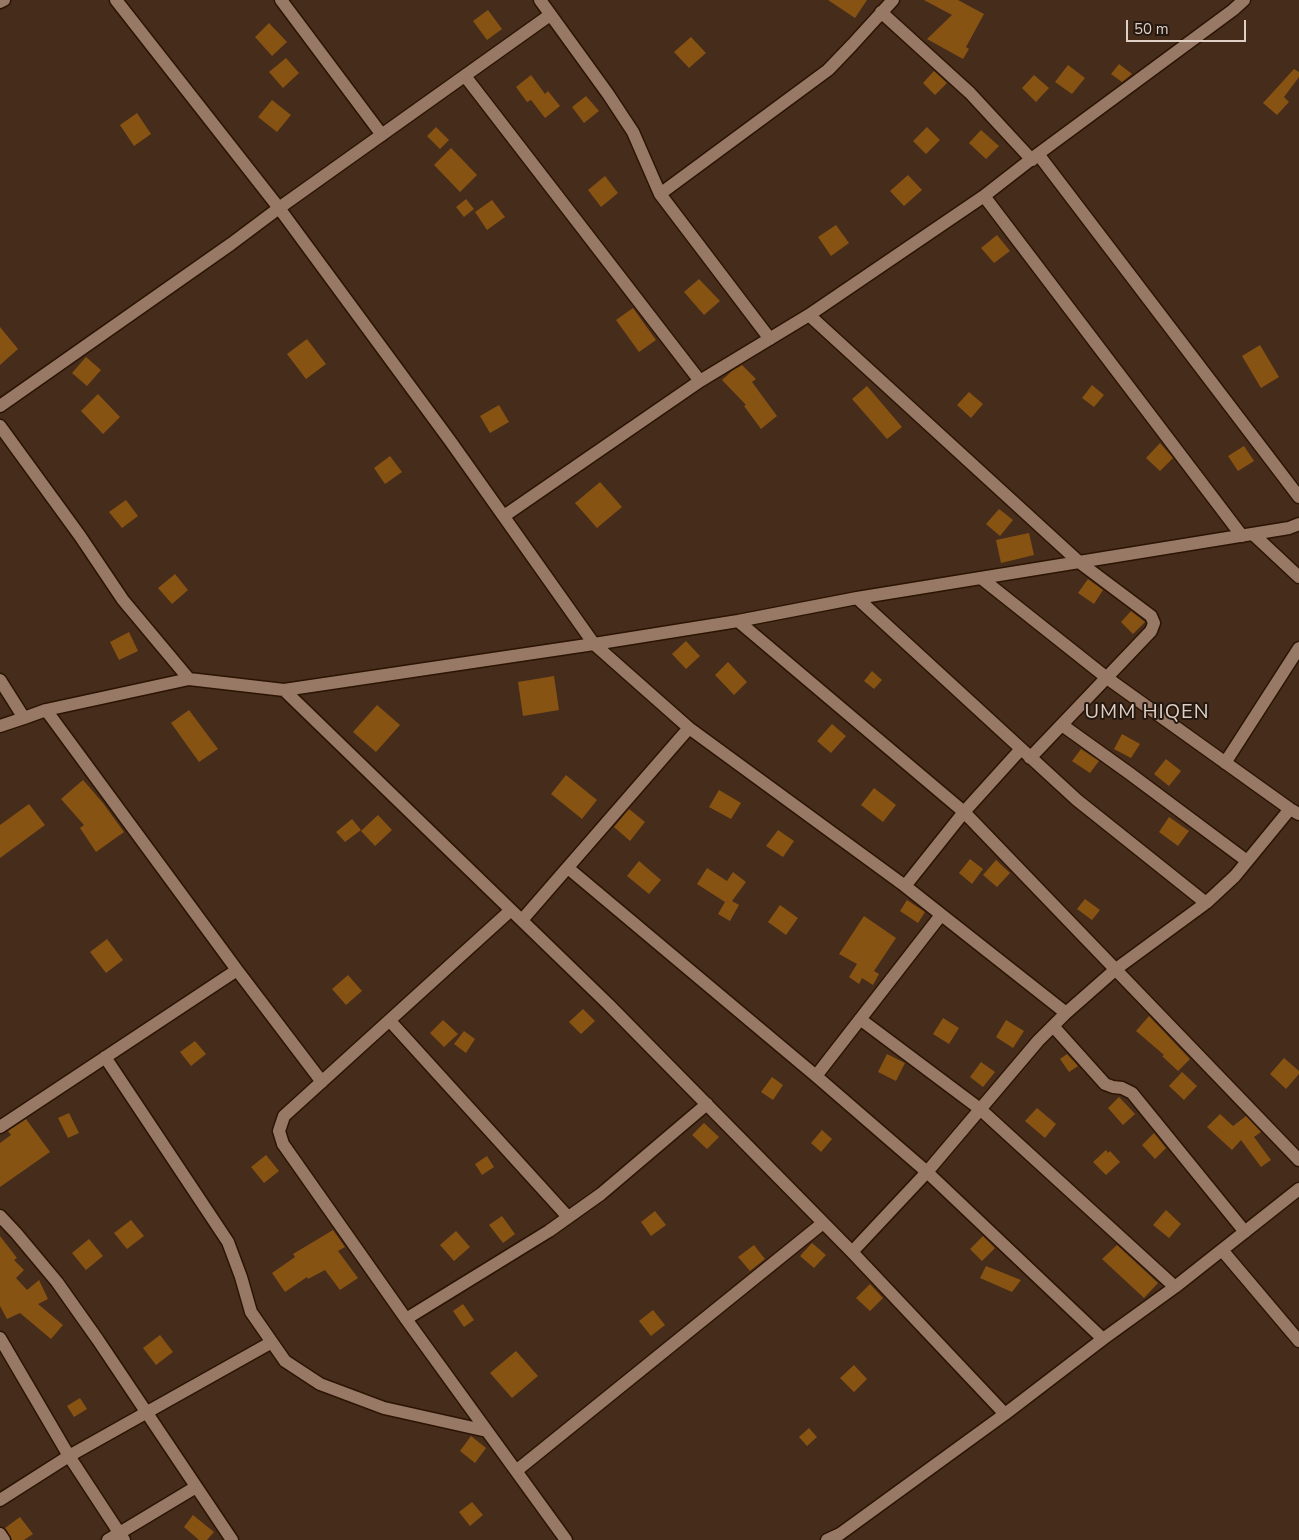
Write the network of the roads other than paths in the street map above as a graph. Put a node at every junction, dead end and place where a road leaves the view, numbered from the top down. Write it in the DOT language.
graph roads {
  1 [pos="116,0"];
  2 [pos="281,0"];
  3 [pos="540,0"];
  4 [pos="893,0"];
  5 [pos="1244,0"];
  6 [pos="881,12"];
  7 [pos="550,15"];
  8 [pos="465,76"];
  9 [pos="382,135"];
  10 [pos="1035,157"];
  11 [pos="660,194"];
  12 [pos="984,196"];
  13 [pos="278,208"];
  14 [pos="809,315"];
  15 [pos="770,338"];
  16 [pos="700,381"];
  17 [pos="0,406"];
  18 [pos="0,426"];
  19 [pos="1299,497"];
  20 [pos="504,516"];
  21 [pos="1299,524"];
  22 [pos="1248,535"];
  23 [pos="1079,562"];
  24 [pos="1299,577"];
  25 [pos="981,578"];
  26 [pos="857,598"];
  27 [pos="738,621"];
  28 [pos="594,644"];
  29 [pos="1299,648"];
  30 [pos="1107,678"];
  31 [pos="190,679"];
  32 [pos="0,680"];
  33 [pos="284,690"];
  34 [pos="46,710"];
  35 [pos="24,718"];
  36 [pos="1062,725"];
  37 [pos="0,726"];
  38 [pos="689,728"];
  39 [pos="1026,754"];
  40 [pos="1225,763"];
  41 [pos="1294,811"];
  42 [pos="964,812"];
  43 [pos="1247,861"];
  44 [pos="568,868"];
  45 [pos="905,886"];
  46 [pos="1206,903"];
  47 [pos="511,910"];
  48 [pos="941,915"];
  49 [pos="522,920"];
  50 [pos="1116,969"];
  51 [pos="237,970"];
  52 [pos="1066,1013"];
  53 [pos="860,1019"];
  54 [pos="390,1021"];
  55 [pos="1053,1026"];
  56 [pos="105,1057"];
  57 [pos="816,1076"];
  58 [pos="322,1082"];
  59 [pos="707,1104"];
  60 [pos="980,1109"];
  61 [pos="0,1127"];
  62 [pos="1299,1160"];
  63 [pos="927,1172"];
  64 [pos="1299,1189"];
  65 [pos="0,1216"];
  66 [pos="568,1217"];
  67 [pos="823,1223"];
  68 [pos="1245,1232"];
  69 [pos="1222,1250"];
  70 [pos="852,1252"];
  71 [pos="1175,1287"];
  72 [pos="406,1320"];
  73 [pos="0,1338"];
  74 [pos="1103,1339"];
  75 [pos="1299,1340"];
  76 [pos="272,1342"];
  77 [pos="146,1412"];
  78 [pos="1005,1414"];
  79 [pos="487,1431"];
  80 [pos="69,1456"];
  81 [pos="516,1471"];
  82 [pos="196,1486"];
  83 [pos="0,1500"];
  84 [pos="0,1534"];
  85 [pos="121,1536"];
  86 [pos="4,1540"];
  87 [pos="108,1540"];
  88 [pos="232,1540"];
  89 [pos="566,1540"];
  90 [pos="827,1540"];
  1 -- 13 [label="street"];
  2 -- 9 [label="street"];
  3 -- 7 [label="street"];
  4 -- 6 [label="street"];
  5 -- 10 [label="street"];
  6 -- 10 [label="street"];
  6 -- 11 [label="street"];
  7 -- 8 [label="street"];
  7 -- 11 [label="street"];
  8 -- 9 [label="street"];
  8 -- 16 [label="street"];
  9 -- 13 [label="street"];
  10 -- 12 [label="street"];
  10 -- 19 [label="street"];
  11 -- 15 [label="street"];
  12 -- 14 [label="street"];
  12 -- 22 [label="street"];
  13 -- 17 [label="street"];
  13 -- 20 [label="street"];
  14 -- 15 [label="street"];
  14 -- 23 [label="street"];
  15 -- 16 [label="street"];
  16 -- 20 [label="street"];
  18 -- 31 [label="street"];
  20 -- 28 [label="street"];
  21 -- 22 [label="street"];
  22 -- 23 [label="street"];
  22 -- 24 [label="street"];
  23 -- 25 [label="street"];
  23 -- 30 [label="street"];
  25 -- 26 [label="street"];
  25 -- 30 [label="street"];
  26 -- 27 [label="street"];
  26 -- 39 [label="street"];
  27 -- 28 [label="street"];
  27 -- 42 [label="street"];
  28 -- 33 [label="street"];
  28 -- 38 [label="street"];
  29 -- 40 [label="street"];
  30 -- 36 [label="street"];
  30 -- 40 [label="street"];
  31 -- 33 [label="street"];
  31 -- 34 [label="street"];
  32 -- 35 [label="street"];
  33 -- 47 [label="street"];
  34 -- 35 [label="street"];
  34 -- 51 [label="street"];
  35 -- 37 [label="street"];
  36 -- 39 [label="street"];
  36 -- 43 [label="street"];
  38 -- 44 [label="street"];
  38 -- 45 [label="street"];
  39 -- 42 [label="street"];
  39 -- 46 [label="street"];
  40 -- 41 [label="street"];
  41 -- 43 [label="street"];
  42 -- 45 [label="street"];
  42 -- 50 [label="street"];
  43 -- 46 [label="street"];
  44 -- 49 [label="street"];
  44 -- 57 [label="street"];
  45 -- 48 [label="street"];
  46 -- 50 [label="street"];
  47 -- 49 [label="street"];
  47 -- 54 [label="street"];
  48 -- 52 [label="street"];
  48 -- 53 [label="street"];
  49 -- 59 [label="street"];
  50 -- 52 [label="street"];
  50 -- 62 [label="street"];
  51 -- 56 [label="street"];
  51 -- 58 [label="street"];
  52 -- 55 [label="street"];
  53 -- 57 [label="street"];
  53 -- 60 [label="street"];
  54 -- 58 [label="street"];
  54 -- 66 [label="street"];
  55 -- 60 [label="street"];
  55 -- 68 [label="street"];
  56 -- 61 [label="street"];
  56 -- 76 [label="street"];
  57 -- 63 [label="street"];
  58 -- 72 [label="street"];
  59 -- 66 [label="street"];
  59 -- 67 [label="street"];
  60 -- 63 [label="street"];
  60 -- 71 [label="street"];
  63 -- 70 [label="street"];
  63 -- 74 [label="street"];
  64 -- 68 [label="street"];
  65 -- 77 [label="street"];
  66 -- 72 [label="street"];
  67 -- 70 [label="street"];
  67 -- 81 [label="street"];
  68 -- 69 [label="street"];
  69 -- 71 [label="street"];
  69 -- 75 [label="street"];
  70 -- 78 [label="street"];
  71 -- 74 [label="street"];
  72 -- 79 [label="street"];
  73 -- 80 [label="street"];
  74 -- 78 [label="street"];
  76 -- 77 [label="street"];
  76 -- 79 [label="street"];
  77 -- 80 [label="street"];
  77 -- 82 [label="street"];
  78 -- 90 [label="street"];
  79 -- 81 [label="street"];
  80 -- 83 [label="street"];
  80 -- 85 [label="street"];
  81 -- 89 [label="street"];
  82 -- 85 [label="street"];
  82 -- 88 [label="street"];
  84 -- 86 [label="street"];
  85 -- 87 [label="street"];
}
